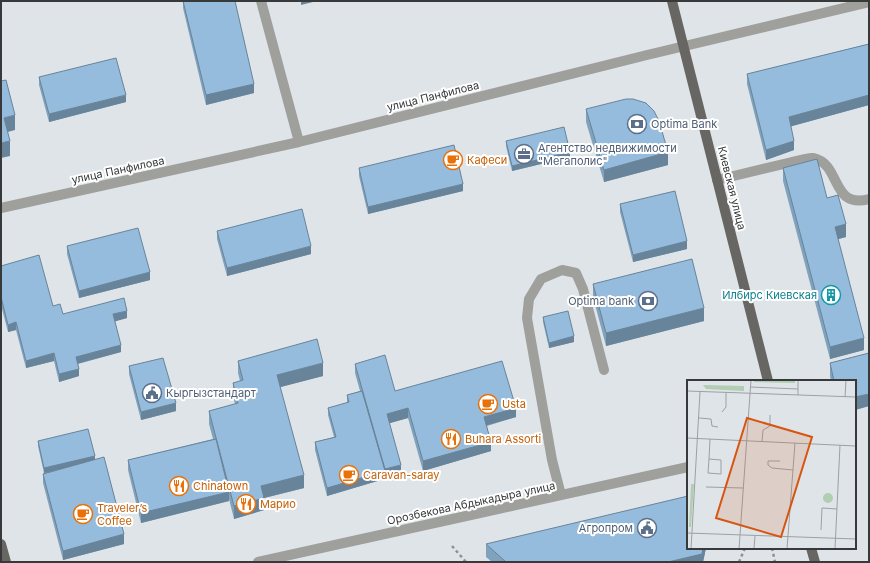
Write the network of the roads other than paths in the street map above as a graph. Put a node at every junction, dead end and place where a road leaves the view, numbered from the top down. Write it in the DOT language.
graph roads {
  1 [pos="261,1"];
  2 [pos="672,1"];
  3 [pos="869,2"];
  4 [pos="683,47"];
  5 [pos="300,142"];
  6 [pos="717,180"];
  7 [pos="869,199"];
  8 [pos="1,208"];
  9 [pos="604,370"];
  10 [pos="768,380"];
  11 [pos="687,467"];
  12 [pos="561,495"];
  13 [pos="1,544"];
  14 [pos="811,549"];
  15 [pos="6,562"];
  16 [pos="258,562"];
  17 [pos="815,562"];
  1 -- 5 [label="street"];
  2 -- 4 [label="main road, Киевская улица"];
  3 -- 4 [label="street, улица Панфилова"];
  4 -- 5 [label="street, улица Панфилова"];
  4 -- 6 [label="main road, Киевская улица"];
  5 -- 8 [label="street, улица Панфилова"];
  6 -- 7 [label="street"];
  6 -- 10 [label="main road, Киевская улица"];
  9 -- 12 [label="street"];
  11 -- 12 [label="street, Орозбекова Абдыкадыра улица"];
  12 -- 16 [label="street, Орозбекова Абдыкадыра улица"];
  13 -- 15 [label="main road"];
  14 -- 17 [label="main road"];
}
